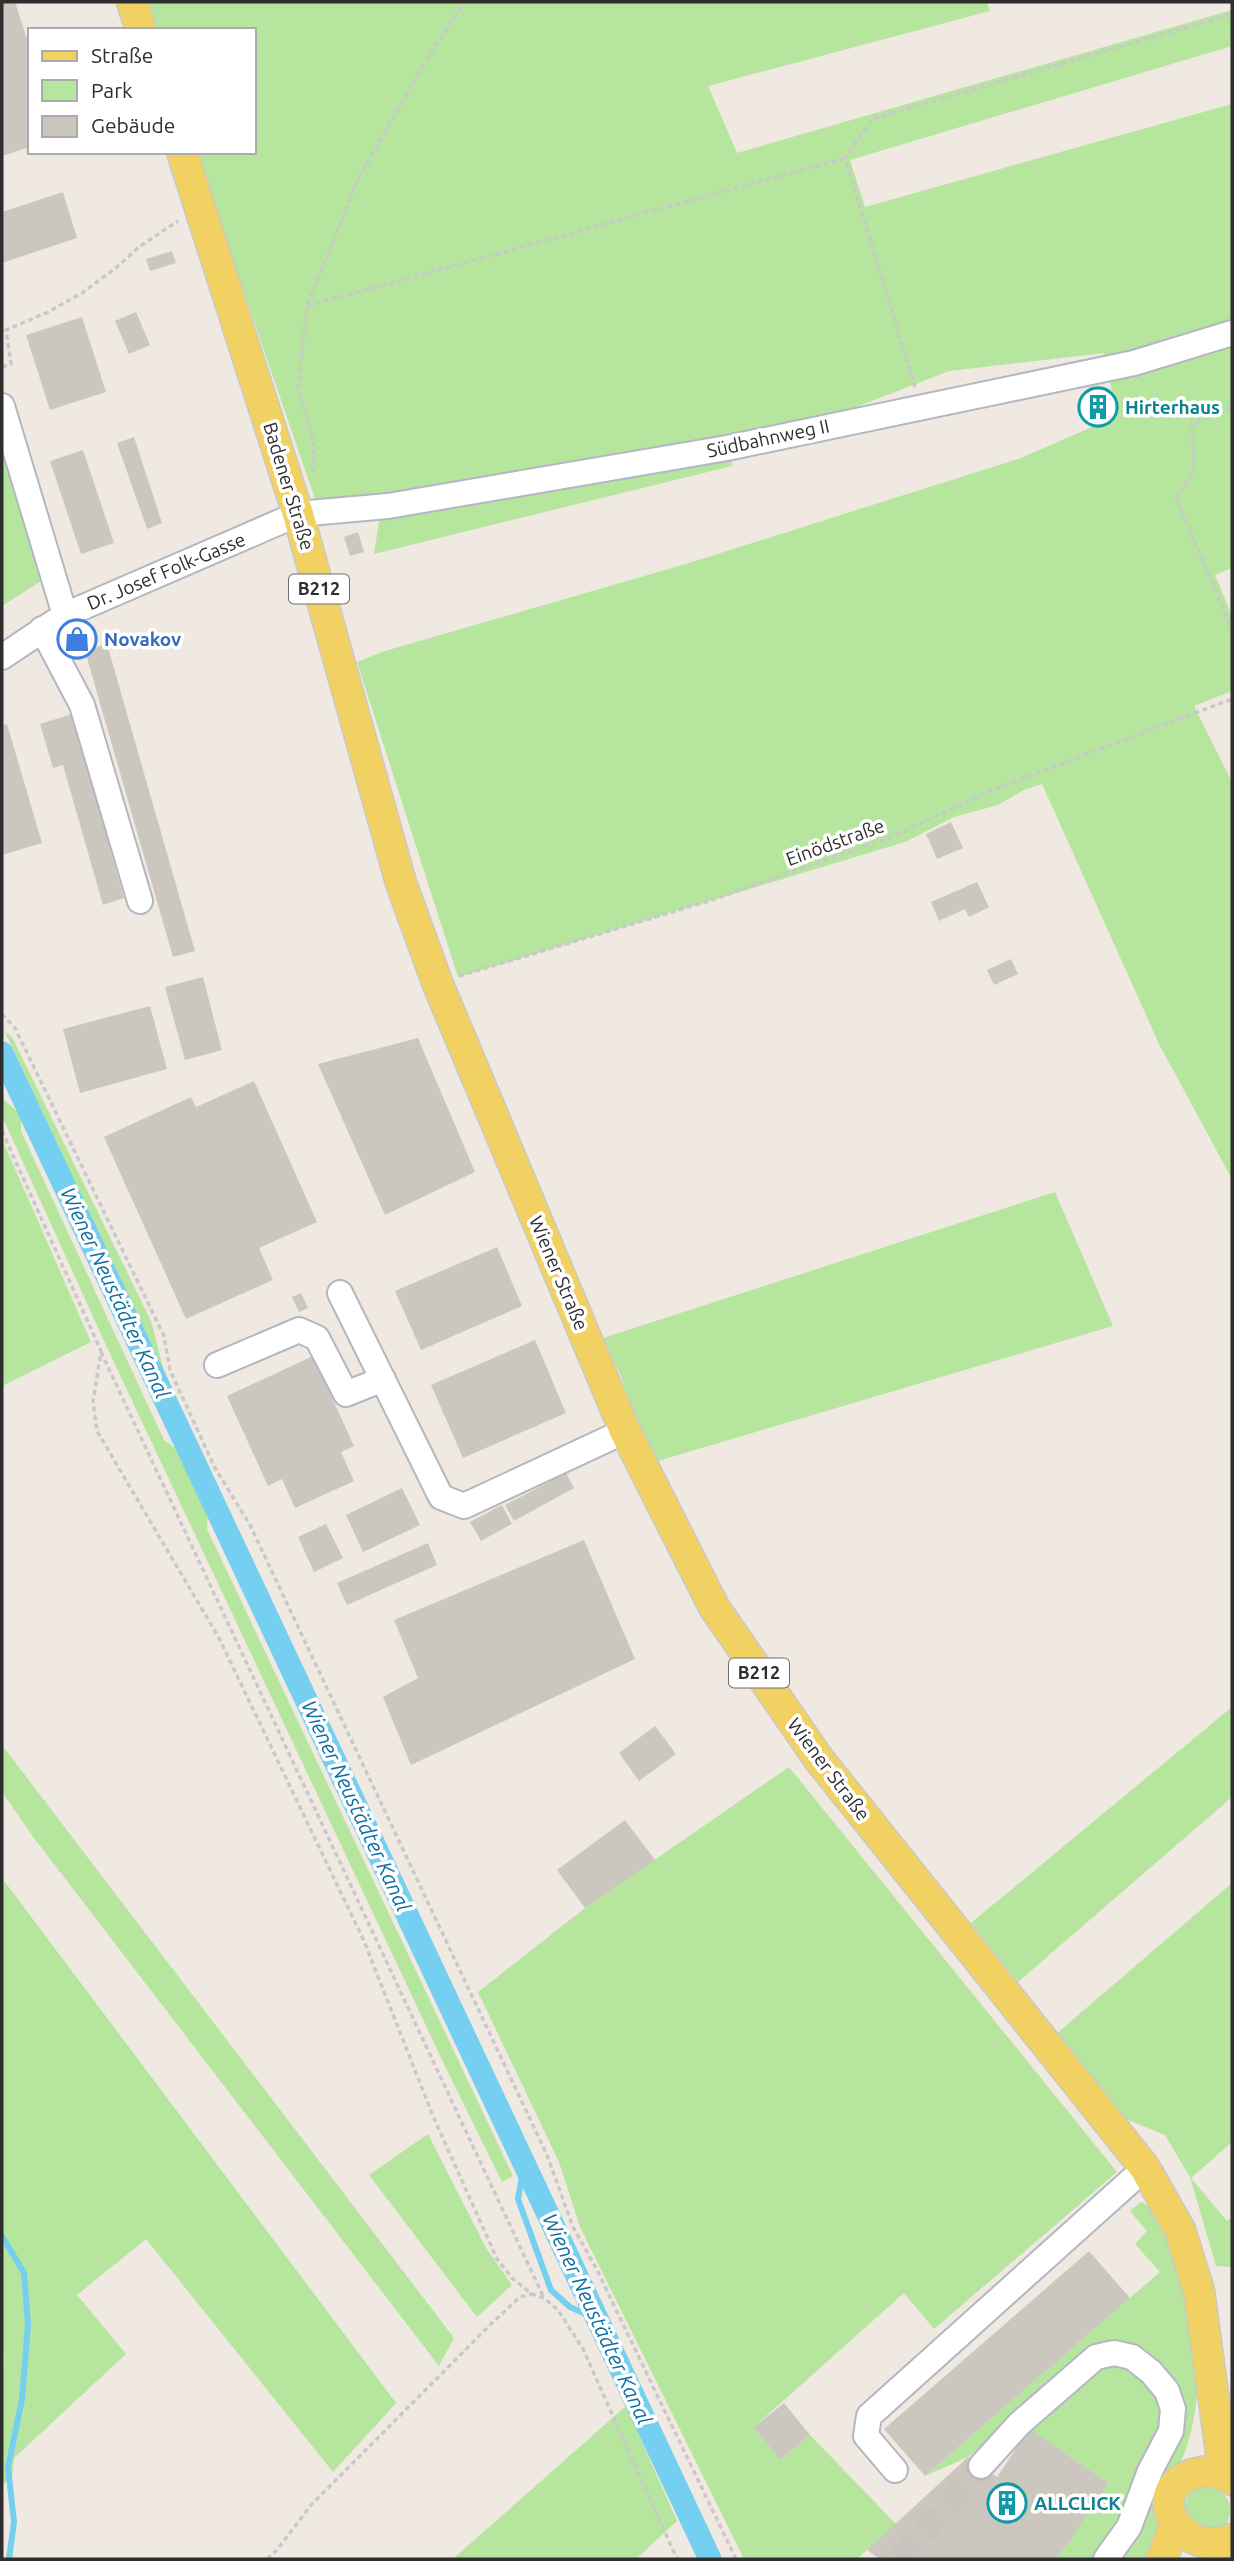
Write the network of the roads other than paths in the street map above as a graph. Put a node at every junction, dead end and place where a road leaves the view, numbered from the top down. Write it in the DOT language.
graph roads {
  1 [pos="132,2"];
  2 [pos="140,28"];
  3 [pos="183,154"];
  4 [pos="1232,333"];
  5 [pos="2,406"];
  6 [pos="298,513"];
  7 [pos="65,615"];
  8 [pos="42,629"];
  9 [pos="2,657"];
  10 [pos="140,901"];
  11 [pos="437,982"];
  12 [pos="340,1293"];
  13 [pos="217,1365"];
  14 [pos="383,1379"];
  15 [pos="625,1431"];
  16 [pos="1145,2168"];
  17 [pos="1213,2402"];
  18 [pos="981,2466"];
  19 [pos="895,2470"];
  20 [pos="1189,2475"];
  21 [pos="1228,2477"];
  22 [pos="1173,2530"];
  23 [pos="1215,2549"];
  24 [pos="1106,2559"];
  25 [pos="1162,2559"];
  1 -- 2 [label="main road"];
  3 -- 6 [label="main road, Badener Straße / B212"];
  4 -- 6 [label="street, Südbahnweg II"];
  5 -- 7 [label="street"];
  6 -- 7 [label="street, Dr. Josef Folk-Gasse"];
  6 -- 11 [label="main road, Badener Straße / B212"];
  7 -- 8 [label="street, Dr. Josef Folk-Gasse"];
  8 -- 9 [label="street, Dr. Josef Folk-Gasse"];
  8 -- 10 [label="street"];
  11 -- 15 [label="main road, Wiener Straße / B212"];
  12 -- 14 [label="street"];
  13 -- 14 [label="street"];
  14 -- 15 [label="street"];
  15 -- 16 [label="main road, Wiener Straße / B212"];
  16 -- 17 [label="main road, Wiener Straße / B212"];
  16 -- 19 [label="street"];
  17 -- 20 [label="main road, Wiener Straße / B212"];
  17 -- 21 [label="main road, Wiener Straße / B212"];
  18 -- 24 [label="street"];
  20 -- 21 [label="main road, Wiener Straße / B212"];
  20 -- 22 [label="main road, Wiener Straße / B212"];
  22 -- 23 [label="main road"];
  22 -- 25 [label="main road, Wiener Straße / B212"];
}
